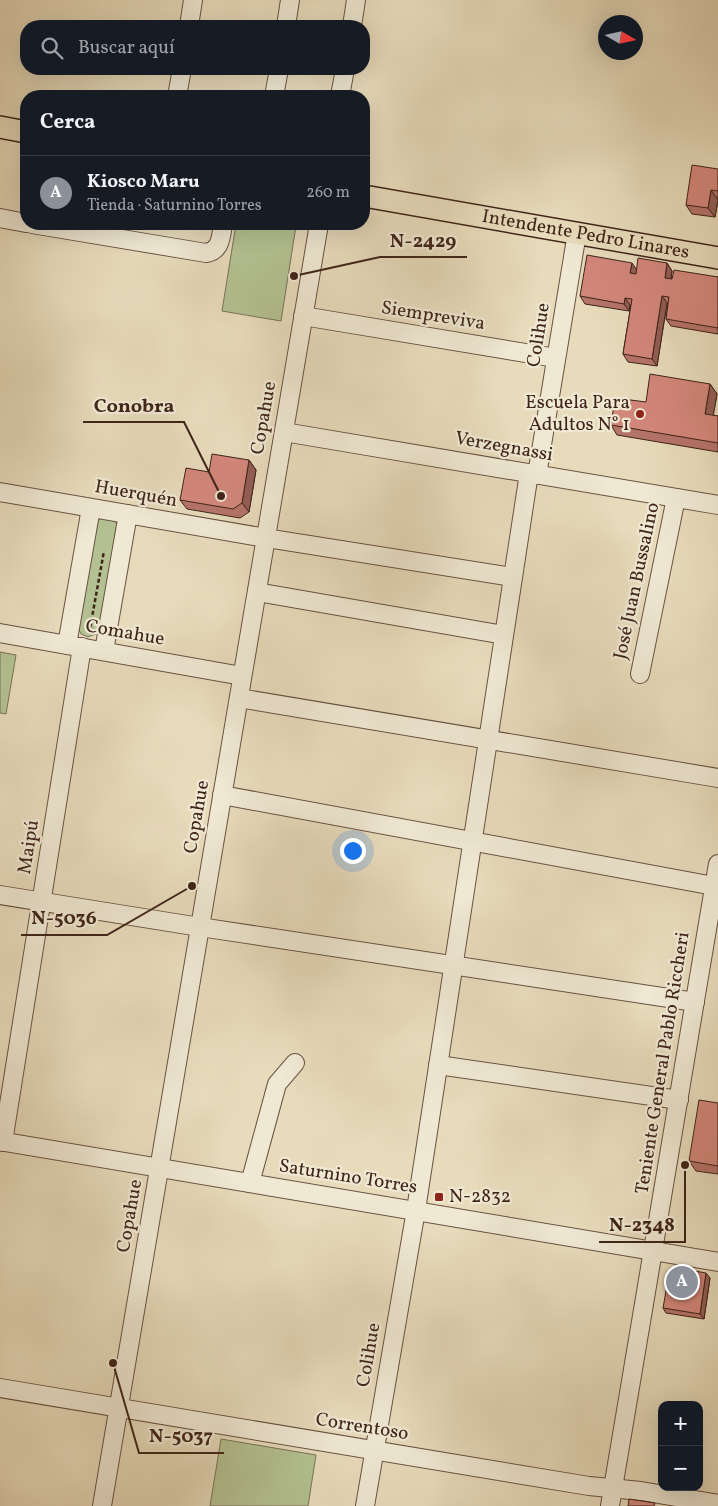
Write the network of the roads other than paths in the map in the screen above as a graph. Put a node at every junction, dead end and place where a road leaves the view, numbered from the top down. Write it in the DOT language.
graph roads {
  1 [pos="194,0"];
  2 [pos="290,0"];
  3 [pos="356,0"];
  4 [pos="190,20"];
  5 [pos="287,20"];
  6 [pos="353,20"];
  7 [pos="181,75"];
  8 [pos="278,75"];
  9 [pos="344,75"];
  10 [pos="178,90"];
  11 [pos="275,90"];
  12 [pos="341,90"];
  13 [pos="0,127"];
  14 [pos="20,131"];
  15 [pos="370,197"];
  16 [pos="0,218"];
  17 [pos="20,222"];
  18 [pos="67,230"];
  19 [pos="222,230"];
  20 [pos="318,230"];
  21 [pos="577,233"];
  22 [pos="718,258"];
  23 [pos="303,316"];
  24 [pos="556,358"];
  25 [pos="284,432"];
  26 [pos="533,474"];
  27 [pos="0,492"];
  28 [pos="676,498"];
  29 [pos="718,505"];
  30 [pos="91,508"];
  31 [pos="128,514"];
  32 [pos="266,538"];
  33 [pos="514,577"];
  34 [pos="256,592"];
  35 [pos="0,632"];
  36 [pos="504,635"];
  37 [pos="79,643"];
  38 [pos="104,651"];
  39 [pos="640,674"];
  40 [pos="242,676"];
  41 [pos="239,698"];
  42 [pos="488,740"];
  43 [pos="718,778"];
  44 [pos="222,795"];
  45 [pos="473,841"];
  46 [pos="718,864"];
  47 [pos="714,886"];
  48 [pos="0,894"];
  49 [pos="42,901"];
  50 [pos="200,927"];
  51 [pos="454,965"];
  52 [pos="695,1002"];
  53 [pos="295,1063"];
  54 [pos="438,1065"];
  55 [pos="679,1100"];
  56 [pos="2,1142"];
  57 [pos="160,1168"];
  58 [pos="250,1183"];
  59 [pos="416,1210"];
  60 [pos="654,1250"];
  61 [pos="718,1262"];
  62 [pos="0,1388"];
  63 [pos="118,1407"];
  64 [pos="374,1450"];
  65 [pos="613,1488"];
  66 [pos="718,1504"];
  67 [pos="102,1506"];
  68 [pos="365,1506"];
  69 [pos="610,1506"];
  1 -- 4 [label="street"];
  2 -- 5 [label="street"];
  3 -- 6 [label="street"];
  7 -- 10 [label="street"];
  8 -- 11 [label="street"];
  9 -- 12 [label="street"];
  13 -- 14 [label="main road"];
  15 -- 21 [label="main road, Intendente Pedro Linares"];
  16 -- 17 [label="street"];
  18 -- 19 [label="street"];
  20 -- 23 [label="street, Copahue"];
  21 -- 22 [label="main road, Intendente Pedro Linares"];
  21 -- 24 [label="street, Colihue"];
  23 -- 24 [label="street, Siempreviva"];
  23 -- 25 [label="street, Copahue"];
  24 -- 26 [label="street, Colihue"];
  25 -- 26 [label="street, Verzegnassi"];
  25 -- 32 [label="street, Copahue"];
  26 -- 28 [label="street, Verzegnassi"];
  26 -- 33 [label="street, Colihue"];
  27 -- 30 [label="street, Huerquén"];
  28 -- 29 [label="street, Verzegnassi"];
  28 -- 39 [label="street, José Juan Bussalino"];
  30 -- 31 [label="street, Huerquén"];
  30 -- 37 [label="street, Maipú"];
  31 -- 32 [label="street, Huerquén"];
  31 -- 38 [label="street"];
  32 -- 33 [label="street, Huerquén"];
  32 -- 34 [label="street, Copahue"];
  33 -- 36 [label="street, Colihue"];
  34 -- 36 [label="street"];
  34 -- 40 [label="street, Copahue"];
  35 -- 37 [label="street, Comahue"];
  36 -- 42 [label="street, Colihue"];
  37 -- 38 [label="street, Comahue"];
  37 -- 49 [label="street, Maipú"];
  38 -- 40 [label="street, Comahue"];
  40 -- 41 [label="street, Copahue"];
  41 -- 42 [label="street"];
  41 -- 44 [label="street, Copahue"];
  42 -- 43 [label="street"];
  42 -- 45 [label="street, Colihue"];
  44 -- 45 [label="street"];
  44 -- 50 [label="street, Copahue"];
  45 -- 47 [label="street"];
  45 -- 51 [label="street, Colihue"];
  46 -- 47 [label="street, Teniente General Pablo Riccheri"];
  47 -- 52 [label="street, Teniente General Pablo Riccheri"];
  48 -- 49 [label="street"];
  49 -- 50 [label="street"];
  49 -- 56 [label="street, Maipú"];
  50 -- 51 [label="street"];
  50 -- 57 [label="street, Copahue"];
  51 -- 52 [label="street"];
  51 -- 54 [label="street, Colihue"];
  52 -- 55 [label="street, Teniente General Pablo Riccheri"];
  53 -- 58 [label="street"];
  54 -- 55 [label="street"];
  54 -- 59 [label="street, Colihue"];
  55 -- 60 [label="street, Teniente General Pablo Riccheri"];
  56 -- 57 [label="street, Saturnino Torres"];
  57 -- 58 [label="street, Saturnino Torres"];
  57 -- 63 [label="street, Copahue"];
  58 -- 59 [label="street, Saturnino Torres"];
  59 -- 60 [label="street, Saturnino Torres"];
  59 -- 64 [label="street, Colihue"];
  60 -- 61 [label="street, Saturnino Torres"];
  60 -- 65 [label="street, Teniente General Pablo Riccheri"];
  62 -- 63 [label="street, Correntoso"];
  63 -- 64 [label="street, Correntoso"];
  63 -- 67 [label="street, Copahue"];
  64 -- 65 [label="street, Correntoso"];
  64 -- 68 [label="street, Colihue"];
  65 -- 66 [label="street, Correntoso"];
  65 -- 69 [label="street, Teniente General Pablo Riccheri"];
}
